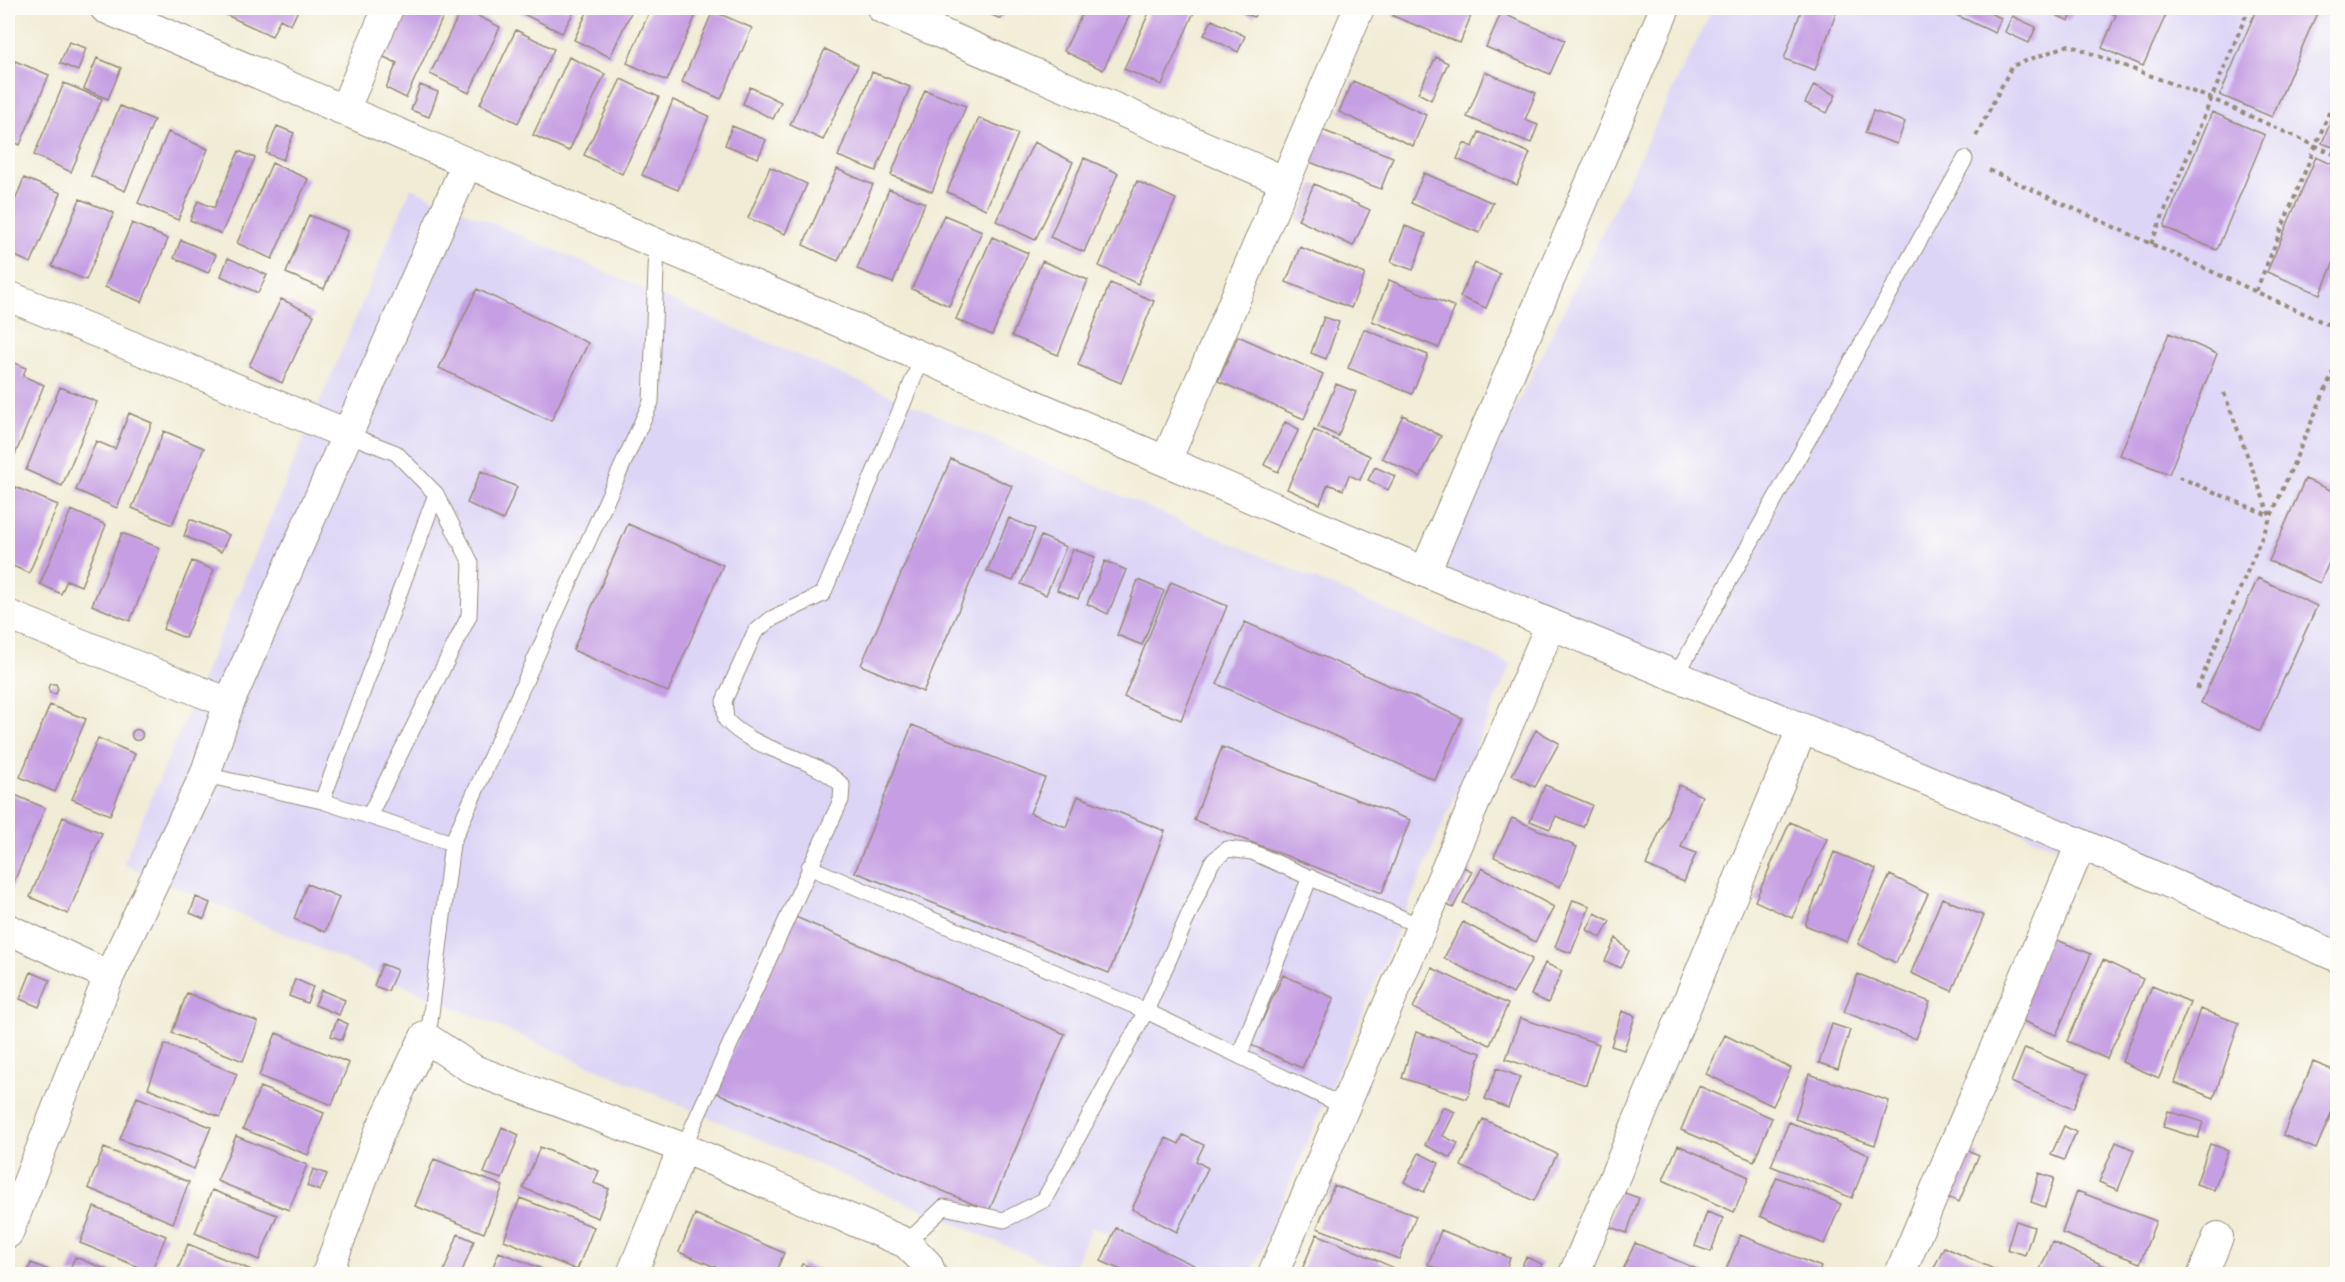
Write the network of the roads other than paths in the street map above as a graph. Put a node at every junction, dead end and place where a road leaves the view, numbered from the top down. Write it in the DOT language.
graph roads {
  1 [pos="105,8"];
  2 [pos="388,8"];
  3 [pos="882,8"];
  4 [pos="1359,8"];
  5 [pos="1665,8"];
  6 [pos="345,108"];
  7 [pos="1965,159"];
  8 [pos="467,163"];
  9 [pos="1284,181"];
  10 [pos="657,244"];
  11 [pos="8,296"];
  12 [pos="923,356"];
  13 [pos="347,434"];
  14 [pos="1166,461"];
  15 [pos="436,494"];
  16 [pos="1425,572"];
  17 [pos="8,615"];
  18 [pos="1551,624"];
  19 [pos="1676,676"];
  20 [pos="229,704"];
  21 [pos="1802,729"];
  22 [pos="205,775"];
  23 [pos="322,801"];
  24 [pos="369,816"];
  25 [pos="452,843"];
  26 [pos="2081,844"];
  27 [pos="809,867"];
  28 [pos="1310,877"];
  29 [pos="1422,927"];
  30 [pos="8,929"];
  31 [pos="2337,957"];
  32 [pos="109,976"];
  33 [pos="1146,1011"];
  34 [pos="425,1037"];
  35 [pos="1239,1056"];
  36 [pos="1345,1107"];
  37 [pos="683,1148"];
  38 [pos="8,1233"];
  39 [pos="2218,1237"];
  40 [pos="906,1244"];
  41 [pos="327,1275"];
  42 [pos="632,1275"];
  43 [pos="931,1275"];
  44 [pos="1274,1275"];
  45 [pos="1574,1275"];
  46 [pos="1900,1275"];
  47 [pos="2203,1275"];
  1 -- 6 [label="street"];
  2 -- 6 [label="street"];
  3 -- 9 [label="street"];
  4 -- 9 [label="street"];
  5 -- 16 [label="street"];
  6 -- 8 [label="street"];
  7 -- 19 [label="lane"];
  8 -- 10 [label="street"];
  8 -- 13 [label="street"];
  9 -- 14 [label="street"];
  10 -- 12 [label="street"];
  10 -- 25 [label="lane"];
  11 -- 13 [label="street"];
  12 -- 14 [label="street"];
  12 -- 27 [label="lane"];
  13 -- 15 [label="lane"];
  13 -- 20 [label="street"];
  14 -- 16 [label="street"];
  15 -- 23 [label="lane"];
  15 -- 24 [label="lane"];
  16 -- 18 [label="street"];
  17 -- 20 [label="street"];
  18 -- 19 [label="street"];
  18 -- 29 [label="street"];
  19 -- 21 [label="street"];
  20 -- 22 [label="street"];
  21 -- 26 [label="street"];
  21 -- 45 [label="street"];
  22 -- 23 [label="lane"];
  22 -- 32 [label="street"];
  23 -- 24 [label="lane"];
  24 -- 25 [label="lane"];
  25 -- 34 [label="lane"];
  26 -- 31 [label="street"];
  26 -- 46 [label="street"];
  27 -- 33 [label="lane"];
  27 -- 37 [label="lane"];
  28 -- 29 [label="lane"];
  28 -- 33 [label="lane"];
  28 -- 35 [label="lane"];
  29 -- 36 [label="street"];
  30 -- 32 [label="street"];
  32 -- 38 [label="street"];
  33 -- 35 [label="lane"];
  33 -- 40 [label="lane"];
  34 -- 37 [label="street"];
  34 -- 41 [label="street"];
  35 -- 36 [label="lane"];
  36 -- 44 [label="street"];
  37 -- 40 [label="street"];
  37 -- 42 [label="street"];
  39 -- 47 [label="street"];
  40 -- 43 [label="street"];
}
